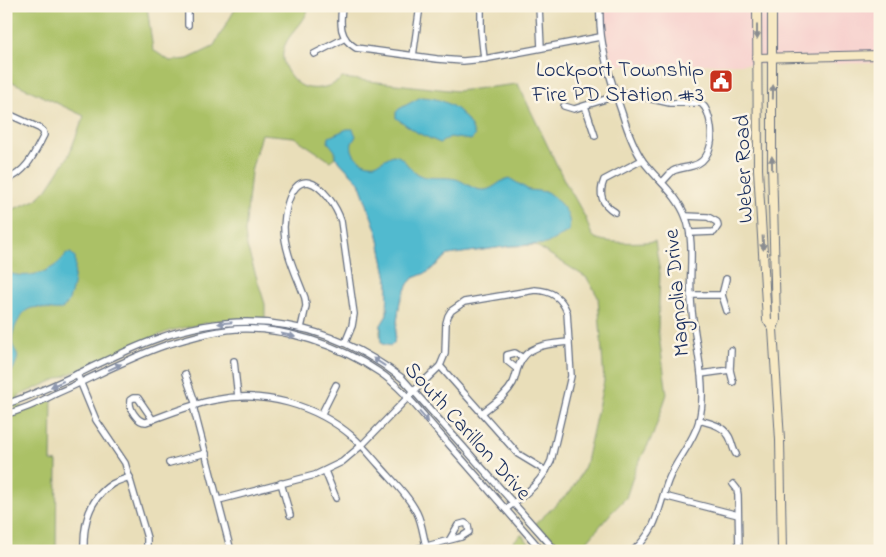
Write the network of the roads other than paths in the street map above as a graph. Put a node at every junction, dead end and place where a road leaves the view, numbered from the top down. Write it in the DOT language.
graph roads {
  1 [pos="188,6"];
  2 [pos="342,6"];
  3 [pos="420,6"];
  4 [pos="481,6"];
  5 [pos="539,6"];
  6 [pos="600,6"];
  7 [pos="757,6"];
  8 [pos="772,6"];
  9 [pos="188,25"];
  10 [pos="600,37"];
  11 [pos="345,38"];
  12 [pos="541,48"];
  13 [pos="314,54"];
  14 [pos="880,55"];
  15 [pos="413,56"];
  16 [pos="756,58"];
  17 [pos="773,58"];
  18 [pos="484,59"];
  19 [pos="616,96"];
  20 [pos="564,106"];
  21 [pos="585,106"];
  22 [pos="6,113"];
  23 [pos="595,136"];
  24 [pos="642,160"];
  25 [pos="6,180"];
  26 [pos="662,182"];
  27 [pos="615,212"];
  28 [pos="686,216"];
  29 [pos="690,233"];
  30 [pos="726,279"];
  31 [pos="690,295"];
  32 [pos="722,295"];
  33 [pos="727,311"];
  34 [pos="301,328"];
  35 [pos="773,329"];
  36 [pos="569,342"];
  37 [pos="345,343"];
  38 [pos="732,350"];
  39 [pos="522,358"];
  40 [pos="234,361"];
  41 [pos="440,366"];
  42 [pos="517,369"];
  43 [pos="730,370"];
  44 [pos="78,374"];
  45 [pos="185,374"];
  46 [pos="701,374"];
  47 [pos="733,382"];
  48 [pos="81,383"];
  49 [pos="336,385"];
  50 [pos="414,391"];
  51 [pos="238,397"];
  52 [pos="407,398"];
  53 [pos="6,404"];
  54 [pos="194,406"];
  55 [pos="482,413"];
  56 [pos="6,414"];
  57 [pos="321,416"];
  58 [pos="153,420"];
  59 [pos="699,420"];
  60 [pos="362,445"];
  61 [pos="206,453"];
  62 [pos="736,454"];
  63 [pos="169,463"];
  64 [pos="325,471"];
  65 [pos="546,471"];
  66 [pos="130,477"];
  67 [pos="281,484"];
  68 [pos="733,484"];
  69 [pos="664,496"];
  70 [pos="336,498"];
  71 [pos="219,500"];
  72 [pos="513,504"];
  73 [pos="506,509"];
  74 [pos="290,514"];
  75 [pos="738,515"];
  76 [pos="450,539"];
  77 [pos="426,546"];
  78 [pos="84,551"];
  79 [pos="148,551"];
  80 [pos="231,551"];
  81 [pos="408,551"];
  82 [pos="542,551"];
  83 [pos="556,551"];
  84 [pos="633,551"];
  85 [pos="739,551"];
  86 [pos="782,551"];
  1 -- 9 [label="street"];
  2 -- 11 [label="street"];
  3 -- 15 [label="street"];
  4 -- 18 [label="street"];
  5 -- 12 [label="street"];
  6 -- 10 [label="street, Magnolia Drive"];
  7 -- 16 [label="main road, Weber Road, one-way"];
  8 -- 17 [label="main road, Weber Road"];
  10 -- 12 [label="street"];
  10 -- 19 [label="street, Magnolia Drive"];
  11 -- 13 [label="street"];
  11 -- 15 [label="street"];
  12 -- 18 [label="street"];
  14 -- 17 [label="main road"];
  15 -- 18 [label="street"];
  16 -- 17 [label="main road"];
  16 -- 35 [label="main road, Weber Road, one-way"];
  35 -- 17 [label="main road, Weber Road, one-way"];
  19 -- 21 [label="street"];
  19 -- 24 [label="street, Magnolia Drive"];
  19 -- 26 [label="street"];
  20 -- 21 [label="street"];
  21 -- 23 [label="street"];
  22 -- 25 [label="street"];
  24 -- 26 [label="street, Magnolia Drive"];
  24 -- 27 [label="street"];
  26 -- 28 [label="street, Magnolia Drive"];
  28 -- 29 [label="street, Magnolia Drive"];
  28 -- 29 [label="street"];
  29 -- 31 [label="street, Magnolia Drive"];
  30 -- 32 [label="street"];
  31 -- 32 [label="street"];
  31 -- 46 [label="street, Magnolia Drive"];
  32 -- 33 [label="street"];
  34 -- 37 [label="street, South Carillon Drive"];
  34 -- 37 [label="street"];
  34 -- 44 [label="street, South Carillon Drive, one-way"];
  35 -- 86 [label="main road, Weber Road"];
  36 -- 39 [label="street"];
  36 -- 41 [label="street"];
  36 -- 65 [label="street"];
  50 -- 37 [label="street, South Carillon Drive, one-way"];
  38 -- 43 [label="street"];
  39 -- 42 [label="street"];
  39 -- 42 [label="street"];
  40 -- 51 [label="street"];
  41 -- 50 [label="street"];
  41 -- 55 [label="street"];
  42 -- 55 [label="street"];
  43 -- 46 [label="street"];
  43 -- 47 [label="street"];
  44 -- 48 [label="street"];
  44 -- 53 [label="street, South Carillon Drive, one-way"];
  45 -- 54 [label="street"];
  46 -- 59 [label="street, Magnolia Drive"];
  48 -- 52 [label="street, South Carillon Drive, one-way"];
  48 -- 56 [label="street, South Carillon Drive"];
  48 -- 66 [label="street"];
  49 -- 57 [label="street"];
  50 -- 52 [label="street"];
  50 -- 72 [label="street, South Carillon Drive"];
  51 -- 54 [label="street"];
  51 -- 57 [label="street"];
  52 -- 60 [label="street"];
  52 -- 73 [label="street, South Carillon Drive, one-way"];
  54 -- 58 [label="street"];
  54 -- 61 [label="street"];
  55 -- 65 [label="street"];
  57 -- 60 [label="street"];
  58 -- 58 [label="street"];
  59 -- 62 [label="street"];
  59 -- 69 [label="street, Magnolia Drive"];
  60 -- 64 [label="street"];
  60 -- 77 [label="street"];
  61 -- 63 [label="street"];
  61 -- 71 [label="street"];
  64 -- 67 [label="street"];
  64 -- 70 [label="street"];
  65 -- 72 [label="street"];
  66 -- 78 [label="street"];
  66 -- 79 [label="street"];
  67 -- 71 [label="street"];
  67 -- 74 [label="street"];
  68 -- 75 [label="street"];
  69 -- 75 [label="street"];
  69 -- 84 [label="street, Magnolia Drive"];
  71 -- 80 [label="street"];
  72 -- 73 [label="street"];
  72 -- 83 [label="street, South Carillon Drive"];
  73 -- 82 [label="street, South Carillon Drive"];
  75 -- 85 [label="street"];
  76 -- 77 [label="street"];
  77 -- 81 [label="street"];
}
